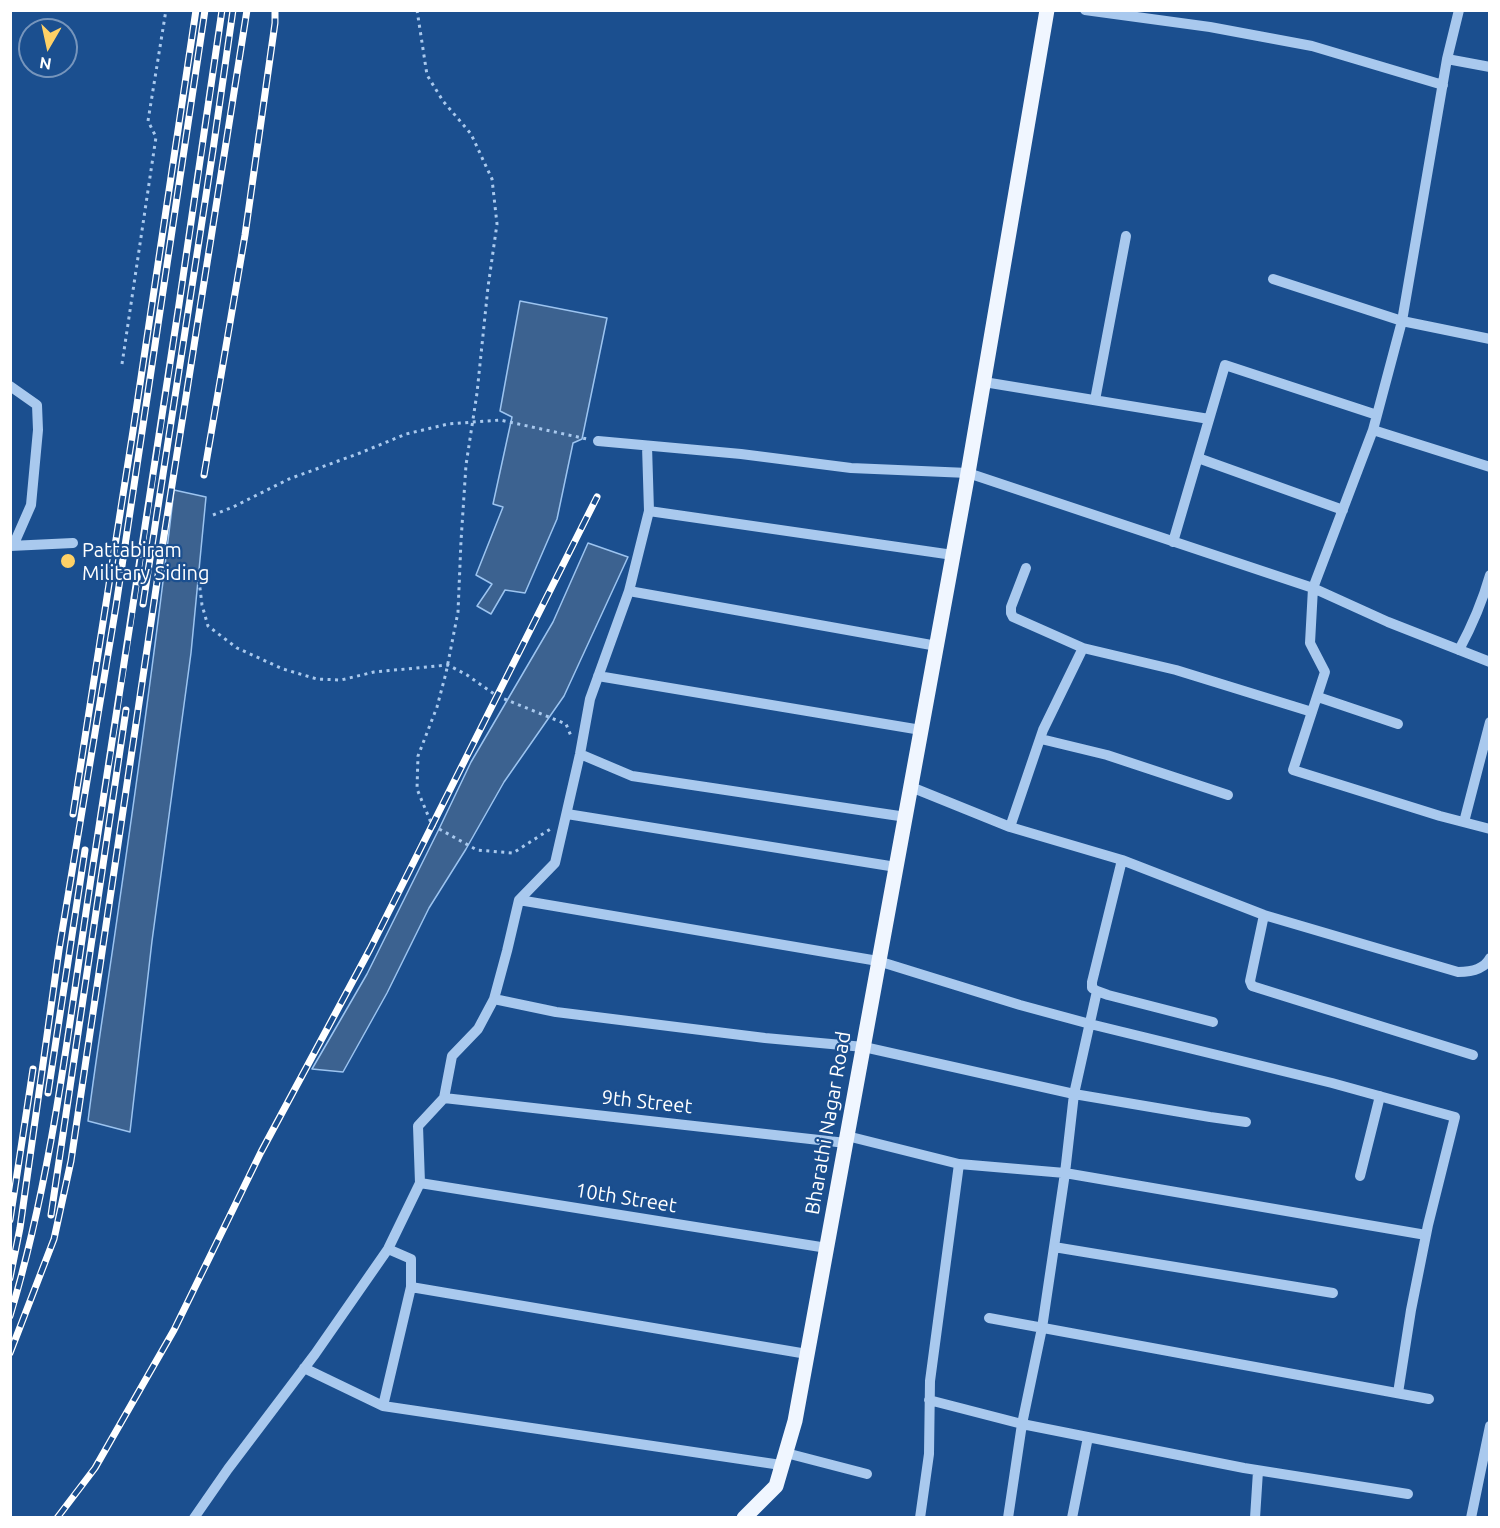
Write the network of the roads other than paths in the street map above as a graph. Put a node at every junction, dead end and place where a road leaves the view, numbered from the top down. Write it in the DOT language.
graph roads {
  1 [pos="1047,10"];
  2 [pos="1085,10"];
  3 [pos="1459,10"];
  4 [pos="1447,59"];
  5 [pos="1490,67"];
  6 [pos="1443,84"];
  7 [pos="1126,236"];
  8 [pos="1273,279"];
  9 [pos="1402,321"];
  10 [pos="1490,339"];
  11 [pos="984,382"];
  12 [pos="10,386"];
  13 [pos="1095,400"];
  14 [pos="1377,416"];
  15 [pos="1209,419"];
  16 [pos="1372,430"];
  17 [pos="598,441"];
  18 [pos="647,446"];
  19 [pos="1198,458"];
  20 [pos="1490,467"];
  21 [pos="968,473"];
  22 [pos="1343,510"];
  23 [pos="649,511"];
  24 [pos="1173,542"];
  25 [pos="73,543"];
  26 [pos="12,546"];
  27 [pos="953,555"];
  28 [pos="1026,568"];
  29 [pos="1490,575"];
  30 [pos="1313,588"];
  31 [pos="629,591"];
  32 [pos="937,646"];
  33 [pos="1083,648"];
  34 [pos="1459,650"];
  35 [pos="1490,662"];
  36 [pos="598,676"];
  37 [pos="1318,697"];
  38 [pos="1312,712"];
  39 [pos="1490,722"];
  40 [pos="1398,724"];
  41 [pos="921,730"];
  42 [pos="1041,739"];
  43 [pos="580,753"];
  44 [pos="911,787"];
  45 [pos="1228,795"];
  46 [pos="567,814"];
  47 [pos="906,816"];
  48 [pos="1464,822"];
  49 [pos="1010,827"];
  50 [pos="1490,829"];
  51 [pos="1122,860"];
  52 [pos="896,867"];
  53 [pos="519,900"];
  54 [pos="1264,915"];
  55 [pos="1490,958"];
  56 [pos="878,962"];
  57 [pos="1097,991"];
  58 [pos="494,999"];
  59 [pos="1213,1022"];
  60 [pos="1090,1024"];
  61 [pos="864,1047"];
  62 [pos="1473,1055"];
  63 [pos="1074,1094"];
  64 [pos="1380,1096"];
  65 [pos="444,1098"];
  66 [pos="1246,1122"];
  67 [pos="847,1140"];
  68 [pos="958,1164"];
  69 [pos="1065,1173"];
  70 [pos="1360,1176"];
  71 [pos="420,1183"];
  72 [pos="1426,1235"];
  73 [pos="1054,1247"];
  74 [pos="827,1248"];
  75 [pos="388,1249"];
  76 [pos="411,1287"];
  77 [pos="1333,1293"];
  78 [pos="988,1318"];
  79 [pos="1042,1328"];
  80 [pos="807,1354"];
  81 [pos="304,1368"];
  82 [pos="1398,1393"];
  83 [pos="1429,1399"];
  84 [pos="929,1400"];
  85 [pos="383,1406"];
  86 [pos="1022,1424"];
  87 [pos="1490,1426"];
  88 [pos="1088,1437"];
  89 [pos="783,1459"];
  90 [pos="1258,1470"];
  91 [pos="867,1474"];
  92 [pos="1408,1494"];
  93 [pos="194,1518"];
  94 [pos="744,1518"];
  95 [pos="920,1518"];
  96 [pos="1008,1518"];
  97 [pos="1072,1518"];
  98 [pos="1255,1518"];
  99 [pos="1471,1518"];
  1 -- 11 [label="main road, Bharathi Nagar Road"];
  2 -- 6 [label="street"];
  3 -- 4 [label="street"];
  4 -- 5 [label="street"];
  4 -- 6 [label="street"];
  6 -- 9 [label="street"];
  7 -- 13 [label="street"];
  8 -- 9 [label="street"];
  9 -- 10 [label="street"];
  9 -- 14 [label="street"];
  11 -- 13 [label="street"];
  11 -- 21 [label="main road, Bharathi Nagar Road"];
  12 -- 26 [label="street"];
  13 -- 15 [label="street"];
  14 -- 15 [label="street"];
  14 -- 16 [label="street"];
  15 -- 19 [label="street"];
  16 -- 20 [label="street"];
  16 -- 22 [label="street"];
  17 -- 18 [label="street"];
  18 -- 21 [label="street"];
  18 -- 23 [label="street"];
  19 -- 22 [label="street"];
  19 -- 24 [label="street"];
  21 -- 24 [label="street"];
  21 -- 27 [label="main road, Bharathi Nagar Road"];
  22 -- 30 [label="street"];
  23 -- 27 [label="street"];
  23 -- 31 [label="street"];
  24 -- 30 [label="street"];
  25 -- 26 [label="street"];
  27 -- 32 [label="main road, Bharathi Nagar Road"];
  28 -- 33 [label="street"];
  29 -- 34 [label="street"];
  30 -- 34 [label="street"];
  30 -- 37 [label="street"];
  31 -- 32 [label="street"];
  31 -- 36 [label="street"];
  32 -- 41 [label="main road, Bharathi Nagar Road"];
  33 -- 38 [label="street"];
  33 -- 42 [label="street"];
  34 -- 35 [label="street"];
  36 -- 41 [label="street"];
  36 -- 43 [label="street"];
  37 -- 38 [label="street"];
  37 -- 40 [label="street"];
  38 -- 48 [label="street"];
  39 -- 48 [label="street"];
  41 -- 44 [label="main road, Bharathi Nagar Road"];
  42 -- 45 [label="street"];
  42 -- 49 [label="street"];
  43 -- 46 [label="street"];
  43 -- 47 [label="street"];
  44 -- 47 [label="main road, Bharathi Nagar Road"];
  44 -- 49 [label="street"];
  46 -- 52 [label="street"];
  46 -- 53 [label="street"];
  47 -- 52 [label="main road, Bharathi Nagar Road"];
  48 -- 50 [label="street"];
  49 -- 51 [label="street"];
  51 -- 54 [label="street"];
  51 -- 57 [label="street"];
  52 -- 56 [label="main road, Bharathi Nagar Road"];
  53 -- 56 [label="street"];
  53 -- 58 [label="street"];
  54 -- 55 [label="street"];
  54 -- 62 [label="street"];
  56 -- 60 [label="street"];
  56 -- 61 [label="main road, Bharathi Nagar Road"];
  57 -- 59 [label="street"];
  57 -- 60 [label="street"];
  58 -- 61 [label="street"];
  58 -- 65 [label="street"];
  60 -- 63 [label="street"];
  60 -- 64 [label="street"];
  61 -- 63 [label="street"];
  61 -- 67 [label="main road, Bharathi Nagar Road"];
  63 -- 66 [label="street"];
  63 -- 69 [label="street"];
  64 -- 70 [label="street"];
  64 -- 72 [label="street"];
  65 -- 67 [label="street, 9th Street"];
  65 -- 71 [label="street"];
  67 -- 68 [label="street, 9th Street"];
  67 -- 74 [label="main road, Bharathi Nagar Road"];
  68 -- 69 [label="street, 9th Street"];
  68 -- 84 [label="street"];
  69 -- 72 [label="street, 9th Street"];
  69 -- 73 [label="street"];
  71 -- 74 [label="street, 10th Street"];
  71 -- 75 [label="street"];
  72 -- 82 [label="street"];
  73 -- 77 [label="street"];
  73 -- 79 [label="street"];
  74 -- 80 [label="main road, Bharathi Nagar Road"];
  75 -- 76 [label="street"];
  75 -- 81 [label="street"];
  76 -- 80 [label="street"];
  76 -- 85 [label="street"];
  78 -- 79 [label="street"];
  79 -- 82 [label="street"];
  79 -- 86 [label="street"];
  80 -- 89 [label="main road, Bharathi Nagar Road"];
  81 -- 85 [label="street"];
  81 -- 93 [label="street"];
  82 -- 83 [label="street"];
  84 -- 86 [label="street"];
  84 -- 95 [label="street"];
  85 -- 89 [label="street"];
  86 -- 88 [label="street"];
  86 -- 96 [label="street"];
  87 -- 99 [label="street"];
  88 -- 90 [label="street"];
  88 -- 97 [label="street"];
  89 -- 91 [label="street"];
  89 -- 94 [label="main road, Bharathi Nagar Road"];
  90 -- 92 [label="street"];
  90 -- 98 [label="street"];
}
